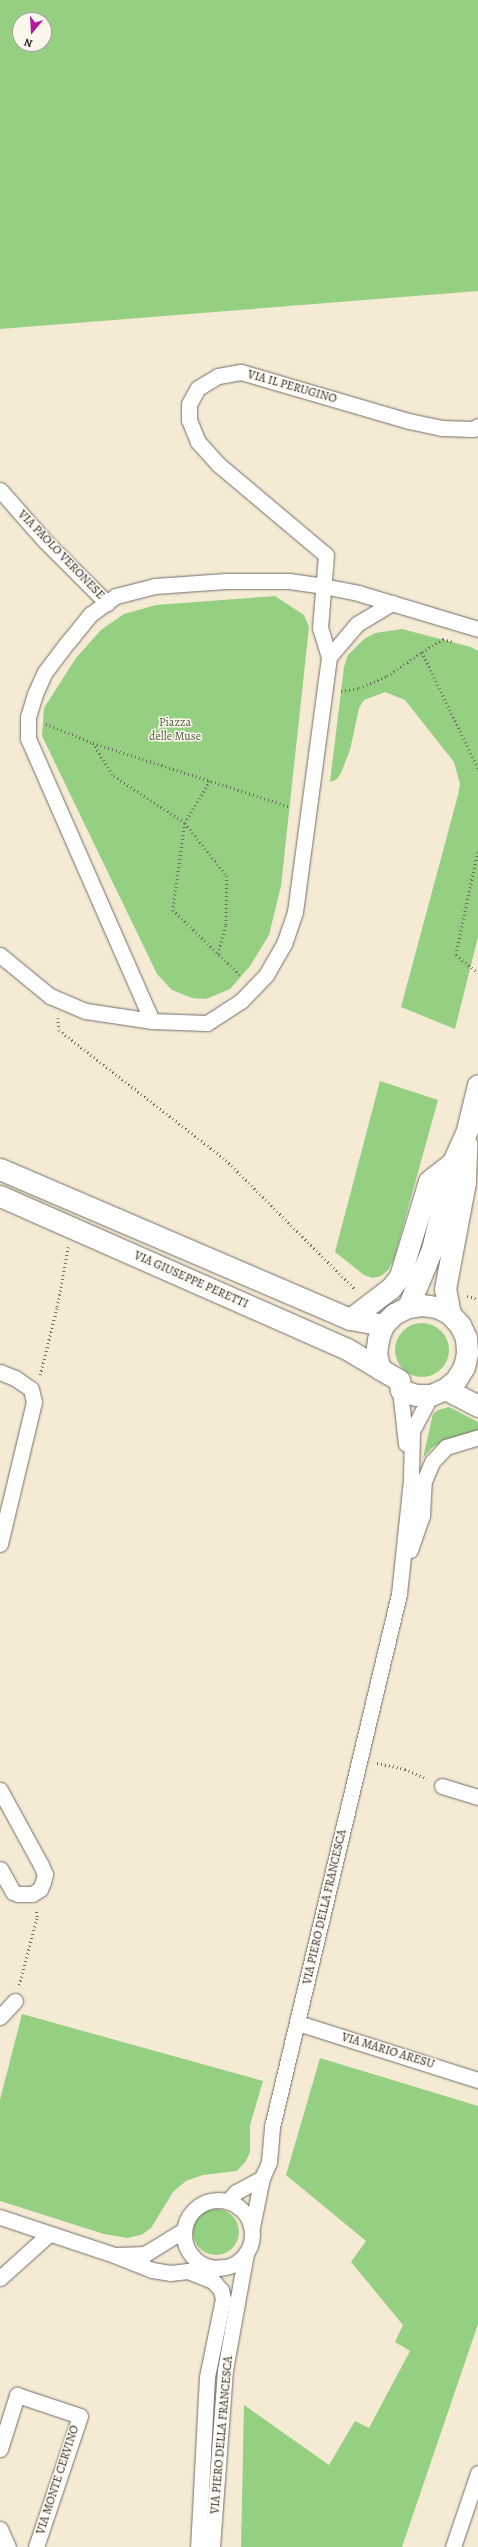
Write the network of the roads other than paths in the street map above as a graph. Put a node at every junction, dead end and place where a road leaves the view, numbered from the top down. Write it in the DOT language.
graph roads {
  1 [pos="478,426"];
  2 [pos="0,490"];
  3 [pos="323,586"];
  4 [pos="107,603"];
  5 [pos="392,603"];
  6 [pos="478,629"];
  7 [pos="329,657"];
  8 [pos="0,955"];
  9 [pos="152,1021"];
  10 [pos="478,1085"];
  11 [pos="467,1130"];
  12 [pos="453,1162"];
  13 [pos="0,1169"];
  14 [pos="0,1196"];
  15 [pos="408,1307"];
  16 [pos="450,1314"];
  17 [pos="350,1319"];
  18 [pos="383,1325"];
  19 [pos="473,1359"];
  20 [pos="380,1369"];
  21 [pos="0,1372"];
  22 [pos="399,1380"];
  23 [pos="438,1392"];
  24 [pos="478,1406"];
  25 [pos="478,1437"];
  26 [pos="411,1479"];
  27 [pos="0,1544"];
  28 [pos="399,1594"];
  29 [pos="442,1786"];
  30 [pos="0,1790"];
  31 [pos="478,1797"];
  32 [pos="0,1869"];
  33 [pos="15,2001"];
  34 [pos="0,2017"];
  35 [pos="298,2023"];
  36 [pos="478,2080"];
  37 [pos="262,2178"];
  38 [pos="228,2201"];
  39 [pos="0,2217"];
  40 [pos="252,2228"];
  41 [pos="184,2230"];
  42 [pos="49,2234"];
  43 [pos="246,2253"];
  44 [pos="114,2255"];
  45 [pos="224,2268"];
  46 [pos="188,2271"];
  47 [pos="0,2278"];
  48 [pos="0,2449"];
  49 [pos="478,2473"];
  50 [pos="0,2529"];
  51 [pos="8,2547"];
  52 [pos="36,2547"];
  53 [pos="198,2547"];
  54 [pos="212,2547"];
  55 [pos="453,2547"];
  1 -- 3 [label="street, VIA IL PERUGINO"];
  2 -- 4 [label="street, VIA PAOLO VERONESE"];
  3 -- 4 [label="street"];
  3 -- 5 [label="street"];
  3 -- 7 [label="street"];
  4 -- 9 [label="street"];
  5 -- 6 [label="street"];
  5 -- 7 [label="street"];
  7 -- 9 [label="street"];
  8 -- 9 [label="street"];
  10 -- 11 [label="street"];
  11 -- 12 [label="street"];
  11 -- 16 [label="street"];
  12 -- 15 [label="street"];
  12 -- 17 [label="street"];
  13 -- 17 [label="street"];
  14 -- 20 [label="street, VIA GIUSEPPE PERETTI"];
  15 -- 16 [label="street"];
  15 -- 18 [label="street"];
  16 -- 19 [label="street"];
  17 -- 18 [label="street"];
  18 -- 20 [label="street"];
  19 -- 23 [label="street"];
  20 -- 22 [label="street"];
  21 -- 27 [label="street"];
  22 -- 23 [label="street"];
  22 -- 26 [label="street, VIA PIERO DELLA FRANCESCA"];
  23 -- 24 [label="street"];
  23 -- 26 [label="street, VIA PIERO DELLA FRANCESCA"];
  25 -- 28 [label="street, VIA PIERO DELLA FRANCESCA"];
  26 -- 28 [label="street, VIA PIERO DELLA FRANCESCA"];
  28 -- 35 [label="street, VIA PIERO DELLA FRANCESCA"];
  29 -- 31 [label="street"];
  30 -- 32 [label="street"];
  33 -- 34 [label="street"];
  35 -- 36 [label="street, VIA MARIO ARESU"];
  35 -- 37 [label="street, VIA PIERO DELLA FRANCESCA"];
  37 -- 38 [label="street"];
  37 -- 40 [label="street, VIA PIERO DELLA FRANCESCA"];
  38 -- 40 [label="street"];
  38 -- 41 [label="street"];
  39 -- 42 [label="street"];
  40 -- 43 [label="street, VIA PIERO DELLA FRANCESCA"];
  41 -- 44 [label="street"];
  41 -- 45 [label="street"];
  42 -- 44 [label="street"];
  42 -- 47 [label="street"];
  43 -- 45 [label="street"];
  43 -- 54 [label="street, VIA PIERO DELLA FRANCESCA"];
  44 -- 46 [label="street"];
  45 -- 46 [label="street"];
  46 -- 53 [label="street, VIA PIERO DELLA FRANCESCA"];
  48 -- 52 [label="street, VIA MONTE CERVINO"];
  49 -- 55 [label="street"];
  50 -- 51 [label="street"];
}
